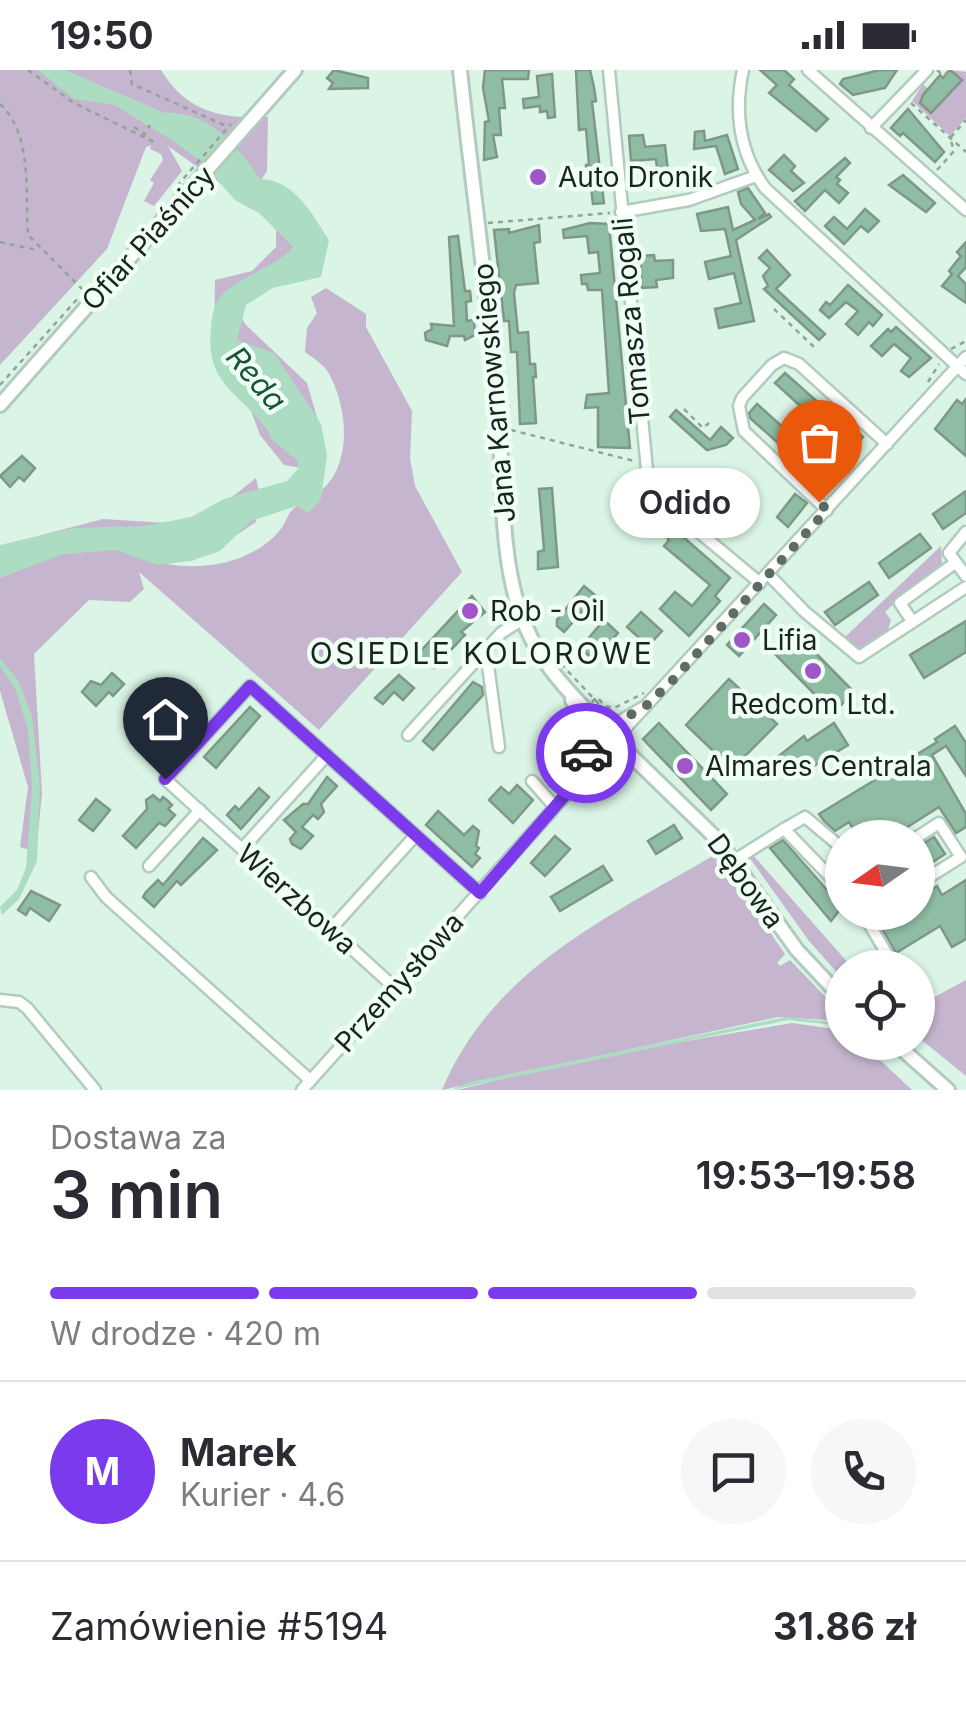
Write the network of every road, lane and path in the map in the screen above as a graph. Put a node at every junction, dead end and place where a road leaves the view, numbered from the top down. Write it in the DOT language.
graph roads {
  1 [pos="28,70"];
  2 [pos="130,70"];
  3 [pos="296,70"];
  4 [pos="460,70"];
  5 [pos="610,70"];
  6 [pos="744,70"];
  7 [pos="808,70"];
  8 [pos="926,70"];
  9 [pos="937,70"];
  10 [pos="949,70"];
  11 [pos="902,96"];
  12 [pos="0,104"];
  13 [pos="966,120"];
  14 [pos="125,121"];
  15 [pos="150,125"];
  16 [pos="224,125"];
  17 [pos="134,127"];
  18 [pos="121,128"];
  19 [pos="872,128"];
  20 [pos="143,136"];
  21 [pos="228,136"];
  22 [pos="950,138"];
  23 [pos="154,142"];
  24 [pos="966,152"];
  25 [pos="202,166"];
  26 [pos="936,171"];
  27 [pos="756,176"];
  28 [pos="966,210"];
  29 [pos="622,212"];
  30 [pos="484,223"];
  31 [pos="0,242"];
  32 [pos="40,250"];
  33 [pos="84,291"];
  34 [pos="774,309"];
  35 [pos="966,340"];
  36 [pos="809,350"];
  37 [pos="948,352"];
  38 [pos="942,358"];
  39 [pos="963,366"];
  40 [pos="918,394"];
  41 [pos="0,405"];
  42 [pos="684,409"];
  43 [pos="709,423"];
  44 [pos="500,430"];
  45 [pos="887,444"];
  46 [pos="645,461"];
  47 [pos="827,510"];
  48 [pos="966,532"];
  49 [pos="954,563"];
  50 [pos="966,576"];
  51 [pos="764,579"];
  52 [pos="966,587"];
  53 [pos="523,620"];
  54 [pos="912,621"];
  55 [pos="482,654"];
  56 [pos="554,659"];
  57 [pos="644,692"];
  58 [pos="595,699"];
  59 [pos="599,704"];
  60 [pos="588,706"];
  61 [pos="408,735"];
  62 [pos="598,736"];
  63 [pos="499,748"];
  64 [pos="327,755"];
  65 [pos="532,782"];
  66 [pos="550,802"];
  67 [pos="200,810"];
  68 [pos="935,826"];
  69 [pos="784,828"];
  70 [pos="825,833"];
  71 [pos="414,836"];
  72 [pos="242,849"];
  73 [pos="735,860"];
  74 [pos="149,866"];
  75 [pos="825,871"];
  76 [pos="935,874"];
  77 [pos="91,877"];
  78 [pos="480,893"];
  79 [pos="330,930"];
  80 [pos="825,980"];
  81 [pos="394,988"];
  82 [pos="0,1000"];
  83 [pos="914,1060"];
  84 [pos="310,1080"];
  85 [pos="95,1090"];
  86 [pos="302,1090"];
  87 [pos="948,1090"];
  1 -- 18 [label="path"];
  2 -- 16 [label="path"];
  3 -- 21 [label="main road, Ofiar Piaśnicy"];
  4 -- 44 [label="main road, Jana Karnowskiego"];
  5 -- 29 [label="street, Tomasza Rogali"];
  6 -- 27 [label="street"];
  7 -- 19 [label="street"];
  8 -- 11 [label="street"];
  9 -- 10 [label="path"];
  11 -- 19 [label="street"];
  11 -- 22 [label="path"];
  12 -- 32 [label="path"];
  13 -- 22 [label="path"];
  14 -- 18 [label="path"];
  15 -- 20 [label="path"];
  17 -- 20 [label="path"];
  18 -- 20 [label="path"];
  19 -- 28 [label="street"];
  20 -- 23 [label="path"];
  21 -- 25 [label="main road, Ofiar Piaśnicy"];
  21 -- 25 [label="path"];
  22 -- 24 [label="path"];
  22 -- 26 [label="path"];
  25 -- 41 [label="main road, Ofiar Piaśnicy"];
  27 -- 29 [label="street"];
  27 -- 39 [label="street"];
  29 -- 30 [label="path"];
  29 -- 46 [label="street, Tomasza Rogali"];
  31 -- 32 [label="path"];
  32 -- 33 [label="path"];
  34 -- 36 [label="path"];
  35 -- 37 [label="path"];
  38 -- 40 [label="path"];
  39 -- 45 [label="street"];
  42 -- 43 [label="path"];
  44 -- 46 [label="path"];
  44 -- 53 [label="main road, Jana Karnowskiego"];
  45 -- 47 [label="street"];
  45 -- 47 [label="street"];
  46 -- 51 [label="street, Tomasza Rogali"];
  47 -- 51 [label="street"];
  48 -- 49 [label="street"];
  49 -- 50 [label="street"];
  49 -- 54 [label="street"];
  51 -- 54 [label="street, Tomasza Rogali"];
  51 -- 62 [label="street"];
  52 -- 54 [label="street"];
  53 -- 55 [label="street"];
  53 -- 62 [label="main road, Jana Karnowskiego"];
  55 -- 61 [label="street"];
  55 -- 63 [label="street"];
  56 -- 58 [label="path"];
  57 -- 58 [label="path"];
  58 -- 59 [label="path"];
  58 -- 60 [label="path"];
  62 -- 66 [label="street, Przemysłowa"];
  62 -- 66 [label="path"];
  62 -- 73 [label="main road, Dębowa"];
  64 -- 67 [label="street, Wierzbowa"];
  64 -- 71 [label="street, Wierzbowa"];
  64 -- 72 [label="street"];
  65 -- 66 [label="street"];
  66 -- 78 [label="street, Przemysłowa"];
  67 -- 72 [label="street, Wierzbowa"];
  67 -- 74 [label="street"];
  68 -- 76 [label="street"];
  69 -- 70 [label="street"];
  69 -- 73 [label="street"];
  69 -- 75 [label="street"];
  71 -- 78 [label="street, Wierzbowa"];
  71 -- 79 [label="street"];
  72 -- 79 [label="street, Wierzbowa"];
  73 -- 80 [label="main road, Dębowa"];
  77 -- 84 [label="street"];
  78 -- 81 [label="street, Przemysłowa"];
  79 -- 81 [label="street, Wierzbowa"];
  81 -- 84 [label="street, Przemysłowa"];
  82 -- 85 [label="street"];
  83 -- 87 [label="main road"];
  84 -- 86 [label="street, Przemysłowa"];
}
